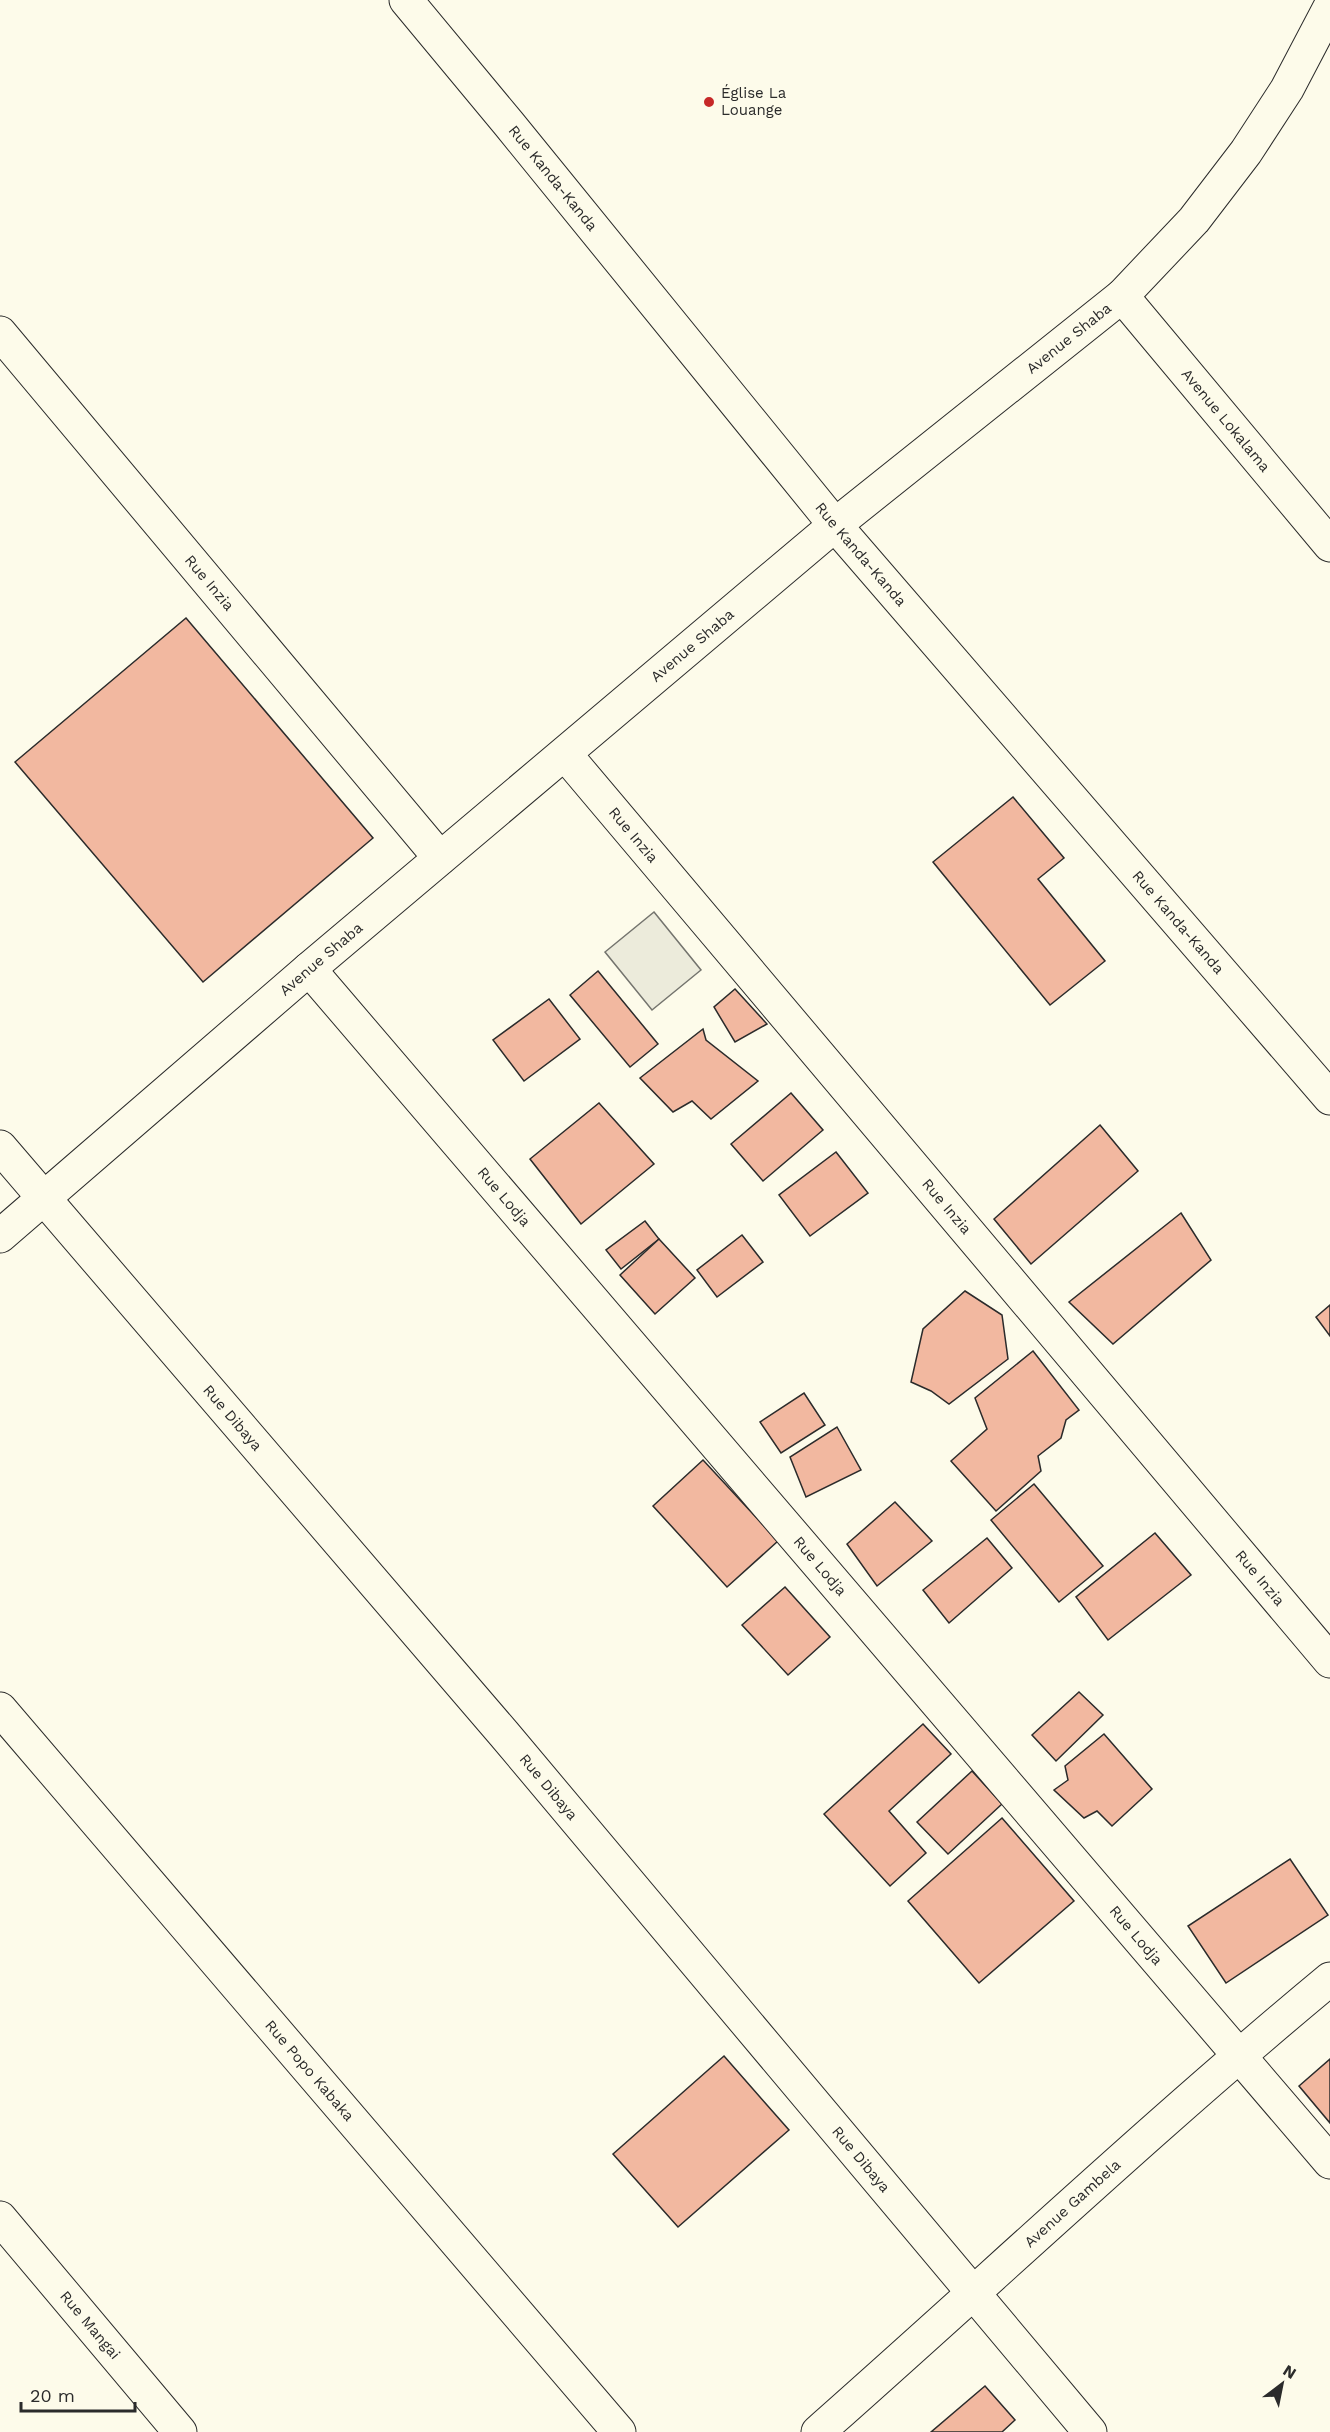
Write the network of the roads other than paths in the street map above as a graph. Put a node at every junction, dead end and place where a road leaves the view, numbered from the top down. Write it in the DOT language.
graph roads {
  1 [pos="406,0"];
  2 [pos="1330,7"];
  3 [pos="1122,296"];
  4 [pos="0,333"];
  5 [pos="835,525"];
  6 [pos="1330,545"];
  7 [pos="565,754"];
  8 [pos="440,858"];
  9 [pos="309,969"];
  10 [pos="1330,1098"];
  11 [pos="0,1147"];
  12 [pos="44,1198"];
  13 [pos="0,1236"];
  14 [pos="1330,1661"];
  15 [pos="0,1709"];
  16 [pos="1330,1979"];
  17 [pos="1239,2054"];
  18 [pos="1330,2162"];
  19 [pos="0,2218"];
  20 [pos="975,2294"];
  21 [pos="180,2432"];
  22 [pos="619,2432"];
  23 [pos="818,2432"];
  24 [pos="1090,2432"];
  1 -- 5 [label="street, Rue Kanda-Kanda"];
  2 -- 3 [label="street, Avenue Shaba"];
  3 -- 5 [label="street, Avenue Shaba"];
  3 -- 6 [label="street, Avenue Lokalama"];
  4 -- 8 [label="street, Rue Inzia"];
  5 -- 7 [label="street, Avenue Shaba"];
  5 -- 10 [label="street, Rue Kanda-Kanda"];
  7 -- 8 [label="street, Avenue Shaba"];
  7 -- 14 [label="street, Rue Inzia"];
  8 -- 9 [label="street, Avenue Shaba"];
  9 -- 12 [label="street, Avenue Shaba"];
  9 -- 17 [label="street, Rue Lodja"];
  11 -- 12 [label="street, Rue Dibaya"];
  12 -- 13 [label="street, Avenue Shaba"];
  12 -- 20 [label="street, Rue Dibaya"];
  15 -- 22 [label="street, Rue Popo Kabaka"];
  16 -- 17 [label="street, Avenue Gambela"];
  17 -- 18 [label="street, Rue Lodja"];
  17 -- 20 [label="street, Avenue Gambela"];
  19 -- 21 [label="street, Rue Mangai"];
  20 -- 23 [label="street, Avenue Gambela"];
  20 -- 24 [label="street, Rue Dibaya"];
}
